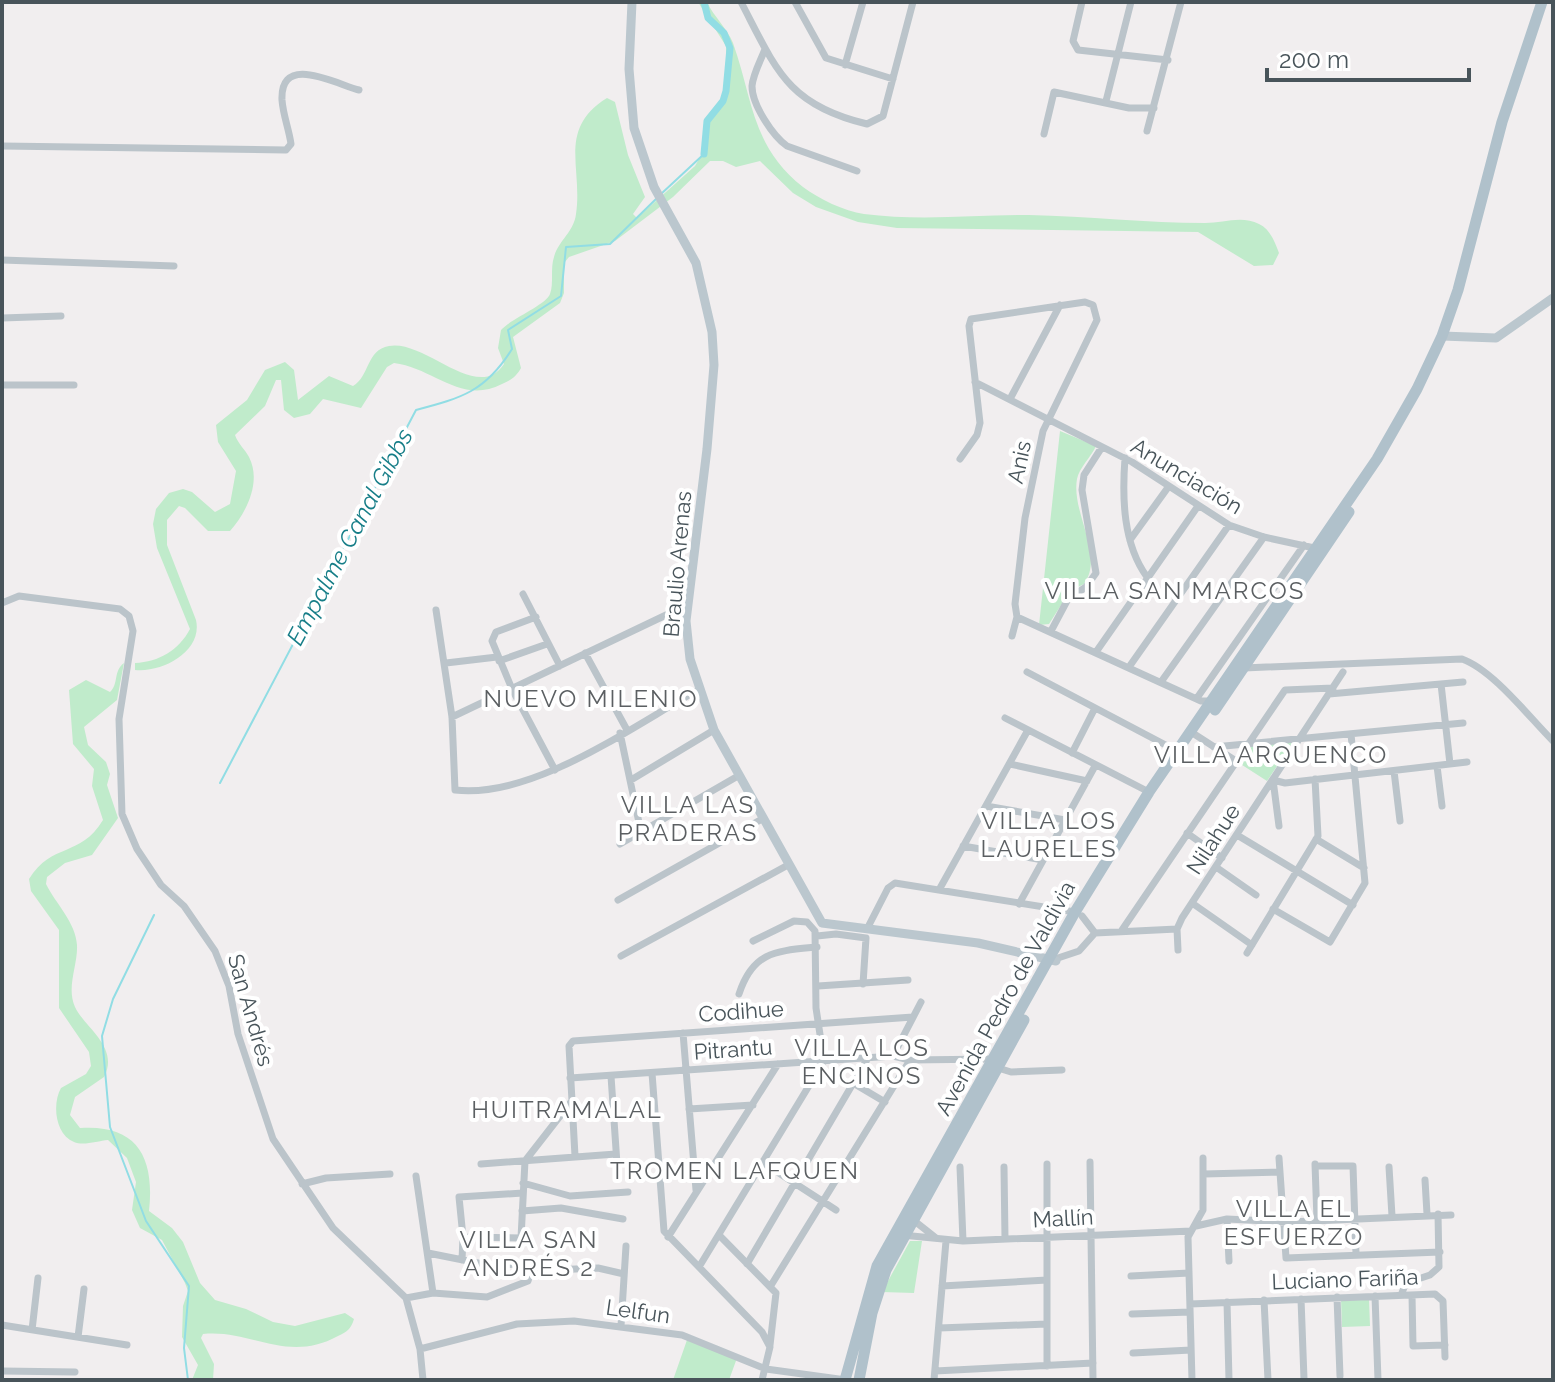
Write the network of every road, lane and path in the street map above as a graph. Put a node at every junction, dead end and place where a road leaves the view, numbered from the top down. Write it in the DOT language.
graph roads {
  1 [pos="632,2"];
  2 [pos="741,2"];
  3 [pos="795,2"];
  4 [pos="863,2"];
  5 [pos="913,2"];
  6 [pos="1082,2"];
  7 [pos="1131,2"];
  8 [pos="1181,2"];
  9 [pos="1542,2"];
  10 [pos="765,49"];
  11 [pos="1118,54"];
  12 [pos="1168,60"];
  13 [pos="845,65"];
  14 [pos="893,79"];
  15 [pos="359,90"];
  16 [pos="1106,101"];
  17 [pos="1154,108"];
  18 [pos="1147,131"];
  19 [pos="1044,134"];
  20 [pos="2,146"];
  21 [pos="857,171"];
  22 [pos="2,260"];
  23 [pos="174,266"];
  24 [pos="1553,298"];
  25 [pos="1060,305"];
  26 [pos="61,316"];
  27 [pos="2,318"];
  28 [pos="1442,336"];
  29 [pos="975,382"];
  30 [pos="2,385"];
  31 [pos="74,385"];
  32 [pos="1010,399"];
  33 [pos="1047,418"];
  34 [pos="1102,447"];
  35 [pos="1125,458"];
  36 [pos="960,459"];
  37 [pos="1169,486"];
  38 [pos="1198,506"];
  39 [pos="1229,525"];
  40 [pos="1264,537"];
  41 [pos="1130,540"];
  42 [pos="1315,548"];
  43 [pos="1147,577"];
  44 [pos="523,594"];
  45 [pos="2,603"];
  46 [pos="687,605"];
  47 [pos="436,610"];
  48 [pos="536,617"];
  49 [pos="1017,617"];
  50 [pos="1049,630"];
  51 [pos="1012,636"];
  52 [pos="547,644"];
  53 [pos="1096,652"];
  54 [pos="585,653"];
  55 [pos="498,659"];
  56 [pos="446,663"];
  57 [pos="560,666"];
  58 [pos="1129,667"];
  59 [pos="1244,668"];
  60 [pos="1027,672"];
  61 [pos="1343,672"];
  62 [pos="1161,682"];
  63 [pos="1463,682"];
  64 [pos="1441,684"];
  65 [pos="512,689"];
  66 [pos="698,690"];
  67 [pos="1331,691"];
  68 [pos="1204,702"];
  69 [pos="1095,708"];
  70 [pos="452,717"];
  71 [pos="1005,718"];
  72 [pos="1463,723"];
  73 [pos="1446,725"];
  74 [pos="714,730"];
  75 [pos="1028,730"];
  76 [pos="624,732"];
  77 [pos="1194,734"];
  78 [pos="1351,734"];
  79 [pos="1300,738"];
  80 [pos="1553,741"];
  81 [pos="1246,744"];
  82 [pos="1214,747"];
  83 [pos="1177,751"];
  84 [pos="1072,753"];
  85 [pos="1236,761"];
  86 [pos="1467,762"];
  87 [pos="1010,764"];
  88 [pos="1450,764"];
  89 [pos="1095,766"];
  90 [pos="1437,766"];
  91 [pos="555,770"];
  92 [pos="1394,771"];
  93 [pos="1355,775"];
  94 [pos="738,776"];
  95 [pos="1315,779"];
  96 [pos="631,780"];
  97 [pos="1273,780"];
  98 [pos="1087,781"];
  99 [pos="1149,792"];
  100 [pos="986,806"];
  101 [pos="1442,806"];
  102 [pos="762,819"];
  103 [pos="1065,820"];
  104 [pos="1400,821"];
  105 [pos="1279,826"];
  106 [pos="641,832"];
  107 [pos="1187,833"];
  108 [pos="1237,835"];
  109 [pos="1316,839"];
  110 [pos="620,844"];
  111 [pos="963,846"];
  112 [pos="1222,858"];
  113 [pos="1043,860"];
  114 [pos="788,865"];
  115 [pos="1216,867"];
  116 [pos="1364,868"];
  117 [pos="1295,872"];
  118 [pos="939,890"];
  119 [pos="1256,895"];
  120 [pos="618,900"];
  121 [pos="1192,903"];
  122 [pos="1019,904"];
  123 [pos="1353,905"];
  124 [pos="1273,909"];
  125 [pos="1079,914"];
  126 [pos="867,929"];
  127 [pos="1177,929"];
  128 [pos="1122,930"];
  129 [pos="1095,933"];
  130 [pos="817,936"];
  131 [pos="753,941"];
  132 [pos="1252,945"];
  133 [pos="817,947"];
  134 [pos="1178,950"];
  135 [pos="1247,953"];
  136 [pos="621,956"];
  137 [pos="1055,959"];
  138 [pos="908,980"];
  139 [pos="863,984"];
  140 [pos="818,986"];
  141 [pos="739,994"];
  142 [pos="921,1002"];
  143 [pos="913,1017"];
  144 [pos="821,1023"];
  145 [pos="683,1033"];
  146 [pos="893,1056"];
  147 [pos="868,1058"];
  148 [pos="910,1060"];
  149 [pos="824,1061"];
  150 [pos="996,1063"];
  151 [pos="778,1064"];
  152 [pos="686,1070"];
  153 [pos="1062,1070"];
  154 [pos="652,1073"];
  155 [pos="611,1076"];
  156 [pos="570,1078"];
  157 [pos="853,1083"];
  158 [pos="572,1101"];
  159 [pos="885,1102"];
  160 [pos="753,1105"];
  161 [pos="689,1109"];
  162 [pos="616,1154"];
  163 [pos="575,1156"];
  164 [pos="1203,1158"];
  165 [pos="1279,1158"];
  166 [pos="525,1161"];
  167 [pos="762,1162"];
  168 [pos="1090,1162"];
  169 [pos="481,1164"];
  170 [pos="617,1164"];
  171 [pos="1047,1164"];
  172 [pos="960,1167"];
  173 [pos="1004,1167"];
  174 [pos="1389,1167"];
  175 [pos="1280,1172"];
  176 [pos="390,1174"];
  177 [pos="1204,1174"];
  178 [pos="416,1176"];
  179 [pos="1425,1180"];
  180 [pos="523,1183"];
  181 [pos="302,1184"];
  182 [pos="794,1184"];
  183 [pos="628,1192"];
  184 [pos="523,1193"];
  185 [pos="696,1193"];
  186 [pos="824,1202"];
  187 [pos="836,1210"];
  188 [pos="522,1211"];
  189 [pos="1427,1214"];
  190 [pos="1438,1214"];
  191 [pos="1451,1215"];
  192 [pos="1392,1216"];
  193 [pos="910,1218"];
  194 [pos="1355,1218"];
  195 [pos="623,1219"];
  196 [pos="1227,1219"];
  197 [pos="1317,1220"];
  198 [pos="1283,1221"];
  199 [pos="1193,1229"];
  200 [pos="901,1234"];
  201 [pos="719,1235"];
  202 [pos="1092,1235"];
  203 [pos="463,1237"];
  204 [pos="668,1237"];
  205 [pos="1047,1237"];
  206 [pos="1005,1239"];
  207 [pos="942,1240"];
  208 [pos="963,1241"];
  209 [pos="626,1246"];
  210 [pos="1440,1252"];
  211 [pos="428,1253"];
  212 [pos="1356,1254"];
  213 [pos="462,1260"];
  214 [pos="1229,1261"];
  215 [pos="747,1264"];
  216 [pos="699,1267"];
  217 [pos="531,1271"];
  218 [pos="1189,1273"];
  219 [pos="624,1274"];
  220 [pos="1131,1276"];
  221 [pos="38,1278"];
  222 [pos="1047,1280"];
  223 [pos="942,1286"];
  224 [pos="770,1287"];
  225 [pos="84,1289"];
  226 [pos="433,1293"];
  227 [pos="1401,1295"];
  228 [pos="1412,1295"];
  229 [pos="1375,1296"];
  230 [pos="1337,1297"];
  231 [pos="406,1298"];
  232 [pos="1301,1299"];
  233 [pos="1264,1300"];
  234 [pos="1227,1302"];
  235 [pos="1190,1308"];
  236 [pos="1132,1314"];
  237 [pos="1047,1324"];
  238 [pos="2,1325"];
  239 [pos="621,1326"];
  240 [pos="939,1328"];
  241 [pos="32,1330"];
  242 [pos="78,1337"];
  243 [pos="127,1345"];
  244 [pos="1445,1345"];
  245 [pos="770,1347"];
  246 [pos="420,1349"];
  247 [pos="1191,1350"];
  248 [pos="1133,1353"];
  249 [pos="1445,1357"];
  250 [pos="1093,1363"];
  251 [pos="1047,1366"];
  252 [pos="766,1369"];
  253 [pos="990,1370"];
  254 [pos="2,1371"];
  255 [pos="75,1372"];
  256 [pos="935,1376"];
  257 [pos="1340,1376"];
  258 [pos="1304,1379"];
  259 [pos="423,1380"];
  260 [pos="762,1380"];
  261 [pos="846,1380"];
  262 [pos="856,1380"];
  263 [pos="990,1380"];
  264 [pos="1093,1380"];
  265 [pos="1192,1380"];
  266 [pos="1229,1380"];
  267 [pos="1268,1380"];
  268 [pos="1378,1380"];
  1 -- 46 [label="street, Braulio Arenas"];
  2 -- 10 [label="street"];
  3 -- 13 [label="street"];
  4 -- 13 [label="street"];
  5 -- 14 [label="street"];
  6 -- 11 [label="street"];
  7 -- 11 [label="street"];
  8 -- 12 [label="street"];
  9 -- 28 [label="main road, Avenida Pedro de Valdivia"];
  10 -- 14 [label="street"];
  10 -- 21 [label="street"];
  11 -- 12 [label="street"];
  11 -- 16 [label="street"];
  12 -- 17 [label="street"];
  13 -- 14 [label="street"];
  15 -- 20 [label="street"];
  16 -- 17 [label="street"];
  16 -- 19 [label="street"];
  17 -- 18 [label="street"];
  22 -- 23 [label="street"];
  24 -- 28 [label="street"];
  25 -- 29 [label="street"];
  25 -- 32 [label="street"];
  25 -- 33 [label="street, Anis"];
  26 -- 27 [label="street"];
  28 -- 42 [label="main road, Avenida Pedro de Valdivia"];
  29 -- 32 [label="street, Anunciación"];
  29 -- 36 [label="street"];
  30 -- 31 [label="street"];
  32 -- 33 [label="street, Anunciación"];
  33 -- 34 [label="street, Anunciación"];
  33 -- 49 [label="street, Anis"];
  34 -- 35 [label="street, Anunciación"];
  34 -- 50 [label="street"];
  35 -- 37 [label="street, Anunciación"];
  35 -- 41 [label="street"];
  37 -- 38 [label="street, Anunciación"];
  37 -- 41 [label="street"];
  38 -- 39 [label="street, Anunciación"];
  38 -- 43 [label="street"];
  39 -- 40 [label="street, Anunciación"];
  39 -- 58 [label="street"];
  40 -- 42 [label="street, Anunciación"];
  40 -- 62 [label="street"];
  41 -- 43 [label="street"];
  42 -- 59 [label="main road, Avenida Pedro de Valdivia"];
  42 -- 68 [label="main road, Avenida Pedro de Valdivia"];
  43 -- 53 [label="street"];
  44 -- 48 [label="street"];
  45 -- 181 [label="street, San Andrés"];
  46 -- 54 [label="street"];
  46 -- 66 [label="street, Braulio Arenas"];
  47 -- 56 [label="street"];
  48 -- 52 [label="street"];
  48 -- 55 [label="street"];
  49 -- 50 [label="street"];
  49 -- 51 [label="street, Anis"];
  50 -- 53 [label="street"];
  52 -- 55 [label="street"];
  52 -- 57 [label="street"];
  53 -- 58 [label="street"];
  54 -- 57 [label="street"];
  54 -- 76 [label="street"];
  55 -- 56 [label="street"];
  55 -- 65 [label="street"];
  56 -- 70 [label="street"];
  57 -- 65 [label="street"];
  58 -- 62 [label="street"];
  59 -- 77 [label="main road, Avenida Pedro de Valdivia"];
  59 -- 80 [label="street"];
  60 -- 69 [label="street"];
  61 -- 67 [label="street, Nilahue"];
  62 -- 68 [label="street"];
  63 -- 64 [label="street"];
  64 -- 67 [label="street"];
  64 -- 73 [label="street"];
  65 -- 70 [label="street"];
  65 -- 91 [label="street"];
  66 -- 74 [label="street, Braulio Arenas"];
  66 -- 76 [label="street"];
  67 -- 79 [label="street, Nilahue"];
  67 -- 81 [label="street"];
  68 -- 77 [label="main road, Avenida Pedro de Valdivia"];
  69 -- 83 [label="street"];
  69 -- 84 [label="street"];
  70 -- 91 [label="street"];
  71 -- 75 [label="street"];
  72 -- 73 [label="street"];
  73 -- 78 [label="street"];
  73 -- 88 [label="street"];
  74 -- 94 [label="street, Braulio Arenas"];
  74 -- 96 [label="street"];
  75 -- 84 [label="street"];
  75 -- 87 [label="street"];
  76 -- 91 [label="street"];
  76 -- 96 [label="street"];
  77 -- 82 [label="street"];
  77 -- 83 [label="main road, Avenida Pedro de Valdivia"];
  77 -- 125 [label="main road, Avenida Pedro de Valdivia"];
  78 -- 79 [label="street"];
  78 -- 93 [label="street"];
  79 -- 81 [label="street"];
  79 -- 97 [label="street, Nilahue"];
  81 -- 82 [label="street"];
  81 -- 85 [label="street"];
  82 -- 85 [label="street"];
  83 -- 99 [label="main road, Avenida Pedro de Valdivia"];
  84 -- 89 [label="street"];
  85 -- 107 [label="street"];
  86 -- 88 [label="street"];
  87 -- 98 [label="street"];
  87 -- 100 [label="street"];
  88 -- 90 [label="street"];
  89 -- 98 [label="street"];
  89 -- 99 [label="street"];
  90 -- 92 [label="street"];
  90 -- 101 [label="street"];
  92 -- 93 [label="street"];
  92 -- 104 [label="street"];
  93 -- 95 [label="street"];
  93 -- 116 [label="street"];
  94 -- 102 [label="street, Braulio Arenas"];
  94 -- 106 [label="street"];
  95 -- 97 [label="street"];
  95 -- 109 [label="street"];
  96 -- 106 [label="street"];
  97 -- 105 [label="street"];
  97 -- 108 [label="street, Nilahue"];
  98 -- 103 [label="street"];
  99 -- 125 [label="main road, Avenida Pedro de Valdivia"];
  100 -- 103 [label="street"];
  100 -- 111 [label="street"];
  102 -- 114 [label="street, Braulio Arenas"];
  102 -- 120 [label="street"];
  103 -- 113 [label="street"];
  106 -- 110 [label="street"];
  107 -- 112 [label="street"];
  107 -- 128 [label="street"];
  108 -- 112 [label="street, Nilahue"];
  108 -- 117 [label="street"];
  109 -- 116 [label="street"];
  109 -- 117 [label="street"];
  111 -- 113 [label="street"];
  111 -- 118 [label="street"];
  112 -- 115 [label="street, Nilahue"];
  113 -- 122 [label="street"];
  114 -- 126 [label="street, Braulio Arenas"];
  114 -- 136 [label="street"];
  115 -- 119 [label="street"];
  115 -- 121 [label="street, Nilahue"];
  116 -- 123 [label="street"];
  117 -- 123 [label="street"];
  117 -- 124 [label="street"];
  118 -- 122 [label="street"];
  118 -- 126 [label="street"];
  121 -- 127 [label="street, Nilahue"];
  121 -- 132 [label="street"];
  122 -- 125 [label="street"];
  123 -- 124 [label="street"];
  124 -- 132 [label="street"];
  125 -- 129 [label="street"];
  125 -- 137 [label="main road, Avenida Pedro de Valdivia"];
  126 -- 137 [label="street, Braulio Arenas"];
  127 -- 128 [label="street"];
  127 -- 134 [label="street"];
  128 -- 129 [label="street"];
  129 -- 137 [label="street"];
  130 -- 131 [label="street"];
  130 -- 133 [label="street"];
  130 -- 139 [label="street"];
  132 -- 135 [label="street"];
  133 -- 140 [label="street"];
  133 -- 141 [label="street"];
  137 -- 150 [label="main road, Avenida Pedro de Valdivia"];
  138 -- 139 [label="street"];
  139 -- 140 [label="street"];
  140 -- 144 [label="street"];
  142 -- 143 [label="street"];
  143 -- 144 [label="street, Codihue"];
  143 -- 146 [label="street"];
  144 -- 145 [label="street, Codihue"];
  144 -- 149 [label="street"];
  145 -- 152 [label="street"];
  145 -- 156 [label="street, Codihue"];
  146 -- 147 [label="street, Pitrantu"];
  146 -- 148 [label="street, Pitrantu"];
  147 -- 149 [label="street, Pitrantu"];
  147 -- 157 [label="street"];
  148 -- 150 [label="street, Pitrantu"];
  148 -- 159 [label="street"];
  149 -- 151 [label="street, Pitrantu"];
  149 -- 167 [label="street"];
  150 -- 153 [label="street, Pitrantu"];
  150 -- 193 [label="main road, Avenida Pedro de Valdivia"];
  151 -- 152 [label="street, Pitrantu"];
  151 -- 160 [label="street"];
  152 -- 154 [label="street, Pitrantu"];
  152 -- 161 [label="street"];
  154 -- 155 [label="street, Pitrantu"];
  154 -- 204 [label="street"];
  155 -- 156 [label="street, Pitrantu"];
  155 -- 162 [label="street"];
  156 -- 158 [label="street"];
  157 -- 159 [label="street"];
  157 -- 182 [label="street"];
  158 -- 163 [label="street"];
  158 -- 166 [label="street"];
  159 -- 186 [label="street"];
  160 -- 161 [label="street"];
  160 -- 185 [label="street"];
  161 -- 185 [label="street"];
  162 -- 163 [label="street"];
  162 -- 170 [label="street"];
  163 -- 166 [label="street"];
  164 -- 177 [label="street"];
  165 -- 175 [label="street"];
  166 -- 169 [label="street"];
  166 -- 180 [label="street"];
  167 -- 182 [label="street"];
  167 -- 201 [label="street"];
  168 -- 202 [label="street"];
  171 -- 205 [label="street"];
  172 -- 208 [label="street"];
  173 -- 206 [label="street"];
  174 -- 192 [label="street"];
  175 -- 177 [label="street"];
  175 -- 198 [label="street"];
  176 -- 181 [label="street"];
  177 -- 199 [label="street"];
  178 -- 211 [label="street"];
  179 -- 189 [label="street"];
  180 -- 183 [label="street"];
  180 -- 184 [label="street"];
  181 -- 231 [label="street, San Andrés"];
  182 -- 186 [label="street"];
  182 -- 215 [label="street"];
  184 -- 188 [label="street"];
  184 -- 203 [label="street"];
  185 -- 204 [label="street"];
  186 -- 187 [label="street"];
  186 -- 224 [label="street"];
  188 -- 195 [label="street"];
  188 -- 203 [label="street"];
  189 -- 190 [label="street, Mallín"];
  189 -- 192 [label="street, Mallín"];
  190 -- 191 [label="street, Mallín"];
  190 -- 210 [label="street"];
  192 -- 194 [label="street, Mallín"];
  193 -- 200 [label="main road, Avenida Pedro de Valdivia"];
  193 -- 207 [label="street"];
  194 -- 197 [label="street, Mallín"];
  194 -- 197 [label="street"];
  194 -- 212 [label="street"];
  196 -- 198 [label="street, Mallín"];
  196 -- 199 [label="street, Mallín"];
  196 -- 214 [label="street"];
  197 -- 198 [label="street, Mallín"];
  198 -- 212 [label="street"];
  199 -- 202 [label="street, Mallín"];
  199 -- 218 [label="street"];
  200 -- 207 [label="street, Mallín"];
  200 -- 261 [label="main road, Avenida Pedro de Valdivia"];
  200 -- 262 [label="main road, Avenida Pedro de Valdivia"];
  201 -- 215 [label="street"];
  201 -- 216 [label="street"];
  202 -- 205 [label="street, Mallín"];
  202 -- 250 [label="street"];
  203 -- 213 [label="street"];
  204 -- 216 [label="street"];
  205 -- 206 [label="street, Mallín"];
  205 -- 222 [label="street"];
  206 -- 208 [label="street, Mallín"];
  207 -- 208 [label="street, Mallín"];
  207 -- 223 [label="street"];
  209 -- 219 [label="street"];
  210 -- 212 [label="street"];
  210 -- 227 [label="street"];
  211 -- 213 [label="street"];
  211 -- 226 [label="street"];
  213 -- 217 [label="street"];
  215 -- 224 [label="street"];
  216 -- 245 [label="street"];
  217 -- 219 [label="street"];
  217 -- 226 [label="street"];
  218 -- 220 [label="street"];
  218 -- 235 [label="street"];
  219 -- 239 [label="street"];
  221 -- 241 [label="street"];
  222 -- 223 [label="street"];
  222 -- 237 [label="street"];
  223 -- 240 [label="street"];
  224 -- 245 [label="street"];
  225 -- 242 [label="street"];
  226 -- 231 [label="street"];
  227 -- 228 [label="street, Luciano Fariña"];
  227 -- 229 [label="street, Luciano Fariña"];
  228 -- 244 [label="street, Luciano Fariña"];
  228 -- 244 [label="street"];
  229 -- 230 [label="street, Luciano Fariña"];
  229 -- 268 [label="street"];
  230 -- 232 [label="street, Luciano Fariña"];
  230 -- 257 [label="street"];
  231 -- 246 [label="street"];
  232 -- 233 [label="street, Luciano Fariña"];
  232 -- 258 [label="street"];
  233 -- 234 [label="street, Luciano Fariña"];
  233 -- 267 [label="street"];
  234 -- 235 [label="street, Luciano Fariña"];
  234 -- 266 [label="street"];
  235 -- 236 [label="street, Luciano Fariña"];
  235 -- 247 [label="street"];
  237 -- 240 [label="street"];
  237 -- 251 [label="street"];
  238 -- 241 [label="street"];
  239 -- 246 [label="street, Lelfun"];
  239 -- 252 [label="street, Lelfun"];
  240 -- 256 [label="street"];
  241 -- 242 [label="street"];
  242 -- 243 [label="street"];
  244 -- 249 [label="street, Luciano Fariña"];
  245 -- 252 [label="street"];
  246 -- 259 [label="street"];
  247 -- 248 [label="street"];
  247 -- 265 [label="street"];
  250 -- 251 [label="street"];
  250 -- 264 [label="street"];
  251 -- 253 [label="street"];
  252 -- 260 [label="street"];
  252 -- 261 [label="street, Lelfun"];
  253 -- 256 [label="street"];
  253 -- 263 [label="street"];
  254 -- 255 [label="street"];
}
